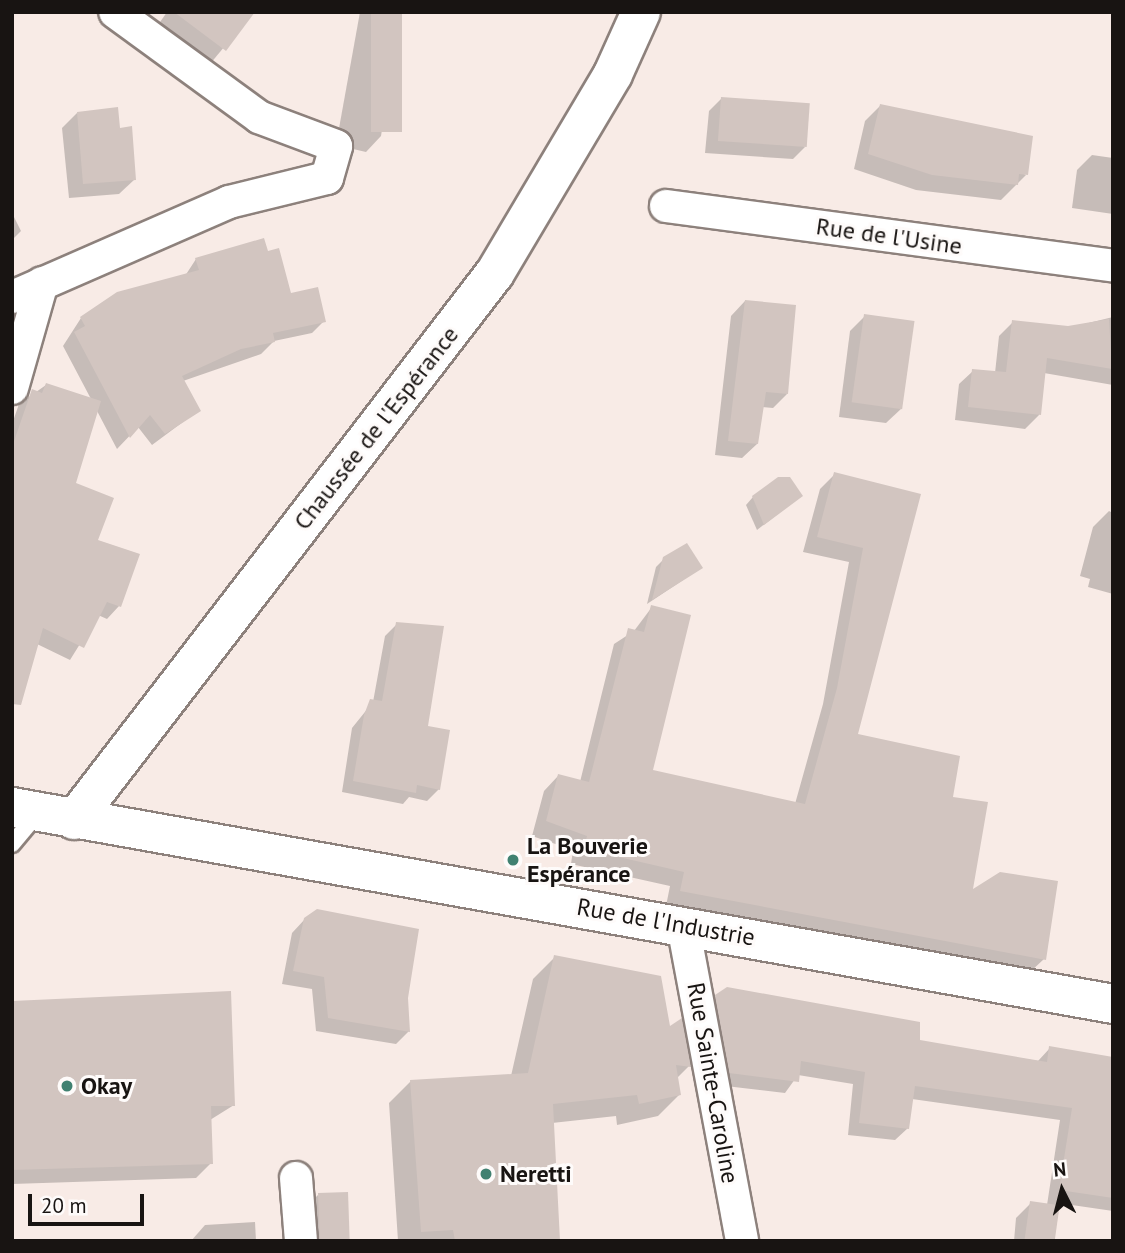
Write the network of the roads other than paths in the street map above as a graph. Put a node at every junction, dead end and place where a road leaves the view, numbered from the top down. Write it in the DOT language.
graph roads {
  1 [pos="115,12"];
  2 [pos="640,12"];
  3 [pos="666,206"];
  4 [pos="1113,266"];
  5 [pos="42,284"];
  6 [pos="12,297"];
  7 [pos="12,388"];
  8 [pos="42,813"];
  9 [pos="12,844"];
  10 [pos="683,925"];
  11 [pos="1113,1004"];
  12 [pos="296,1178"];
  13 [pos="301,1241"];
  14 [pos="742,1241"];
  1 -- 5 [label="street"];
  2 -- 8 [label="main road, Chaussée de l'Espérance"];
  3 -- 4 [label="street, Rue de l'Usine"];
  5 -- 6 [label="street"];
  5 -- 7 [label="street"];
  8 -- 9 [label="lane"];
  8 -- 10 [label="main road, Rue de l'Industrie"];
  10 -- 11 [label="main road, Rue de l'Industrie"];
  10 -- 14 [label="street, Rue Sainte-Caroline"];
  12 -- 13 [label="street"];
}
